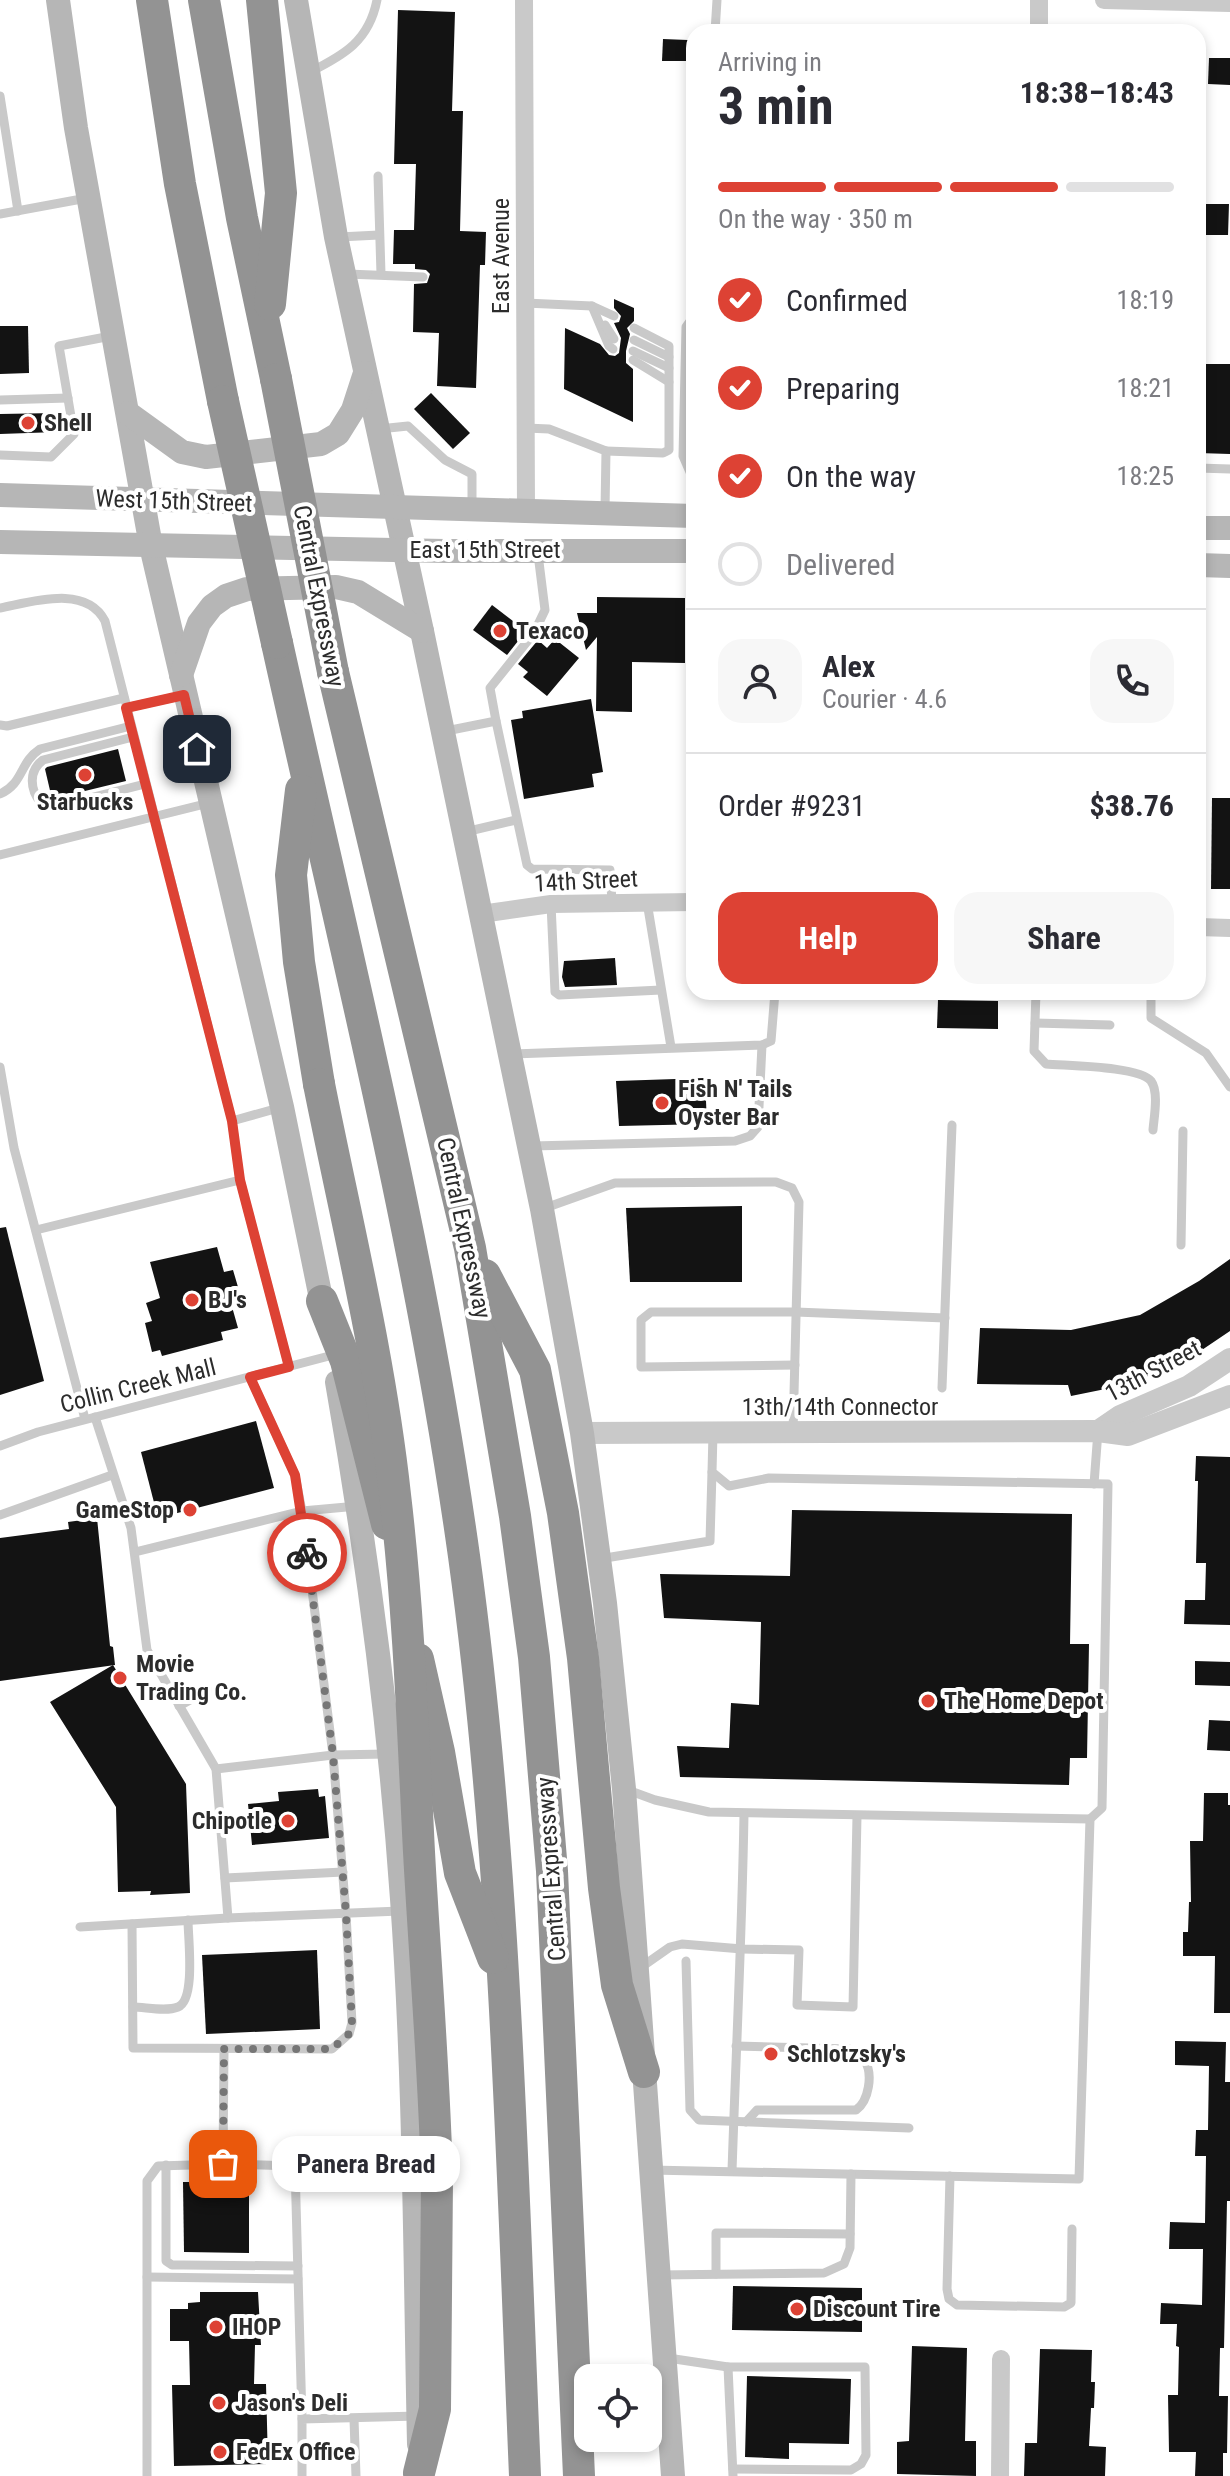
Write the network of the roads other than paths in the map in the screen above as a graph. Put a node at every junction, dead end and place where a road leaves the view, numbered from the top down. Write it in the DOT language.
graph roads {
  1 [pos="58,0"];
  2 [pos="152,0"];
  3 [pos="204,0"];
  4 [pos="262,0"];
  5 [pos="296,0"];
  6 [pos="377,0"];
  7 [pos="524,0"];
  8 [pos="717,0"];
  9 [pos="1039,0"];
  10 [pos="1104,0"];
  11 [pos="1154,1"];
  12 [pos="1230,3"];
  13 [pos="716,24"];
  14 [pos="1039,24"];
  15 [pos="307,74"];
  16 [pos="0,96"];
  17 [pos="378,176"];
  18 [pos="90,197"];
  19 [pos="18,211"];
  20 [pos="0,214"];
  21 [pos="379,235"];
  22 [pos="336,237"];
  23 [pos="344,274"];
  24 [pos="381,274"];
  25 [pos="423,277"];
  26 [pos="525,303"];
  27 [pos="592,306"];
  28 [pos="614,316"];
  29 [pos="686,327"];
  30 [pos="634,328"];
  31 [pos="114,335"];
  32 [pos="267,335"];
  33 [pos="633,350"];
  34 [pos="669,357"];
  35 [pos="669,368"];
  36 [pos="365,372"];
  37 [pos="669,382"];
  38 [pos="68,398"];
  39 [pos="0,400"];
  40 [pos="128,413"];
  41 [pos="526,428"];
  42 [pos="379,429"];
  43 [pos="606,451"];
  44 [pos="0,455"];
  45 [pos="686,463"];
  46 [pos="1206,468"];
  47 [pos="1230,469"];
  48 [pos="0,495"];
  49 [pos="142,500"];
  50 [pos="396,508"];
  51 [pos="472,510"];
  52 [pos="526,512"];
  53 [pos="605,514"];
  54 [pos="686,516"];
  55 [pos="1206,528"];
  56 [pos="1230,528"];
  57 [pos="0,542"];
  58 [pos="151,546"];
  59 [pos="276,548"];
  60 [pos="404,550"];
  61 [pos="537,551"];
  62 [pos="686,551"];
  63 [pos="1206,565"];
  64 [pos="1230,566"];
  65 [pos="0,608"];
  66 [pos="422,631"];
  67 [pos="182,686"];
  68 [pos="125,703"];
  69 [pos="496,721"];
  70 [pos="0,725"];
  71 [pos="131,726"];
  72 [pos="443,732"];
  73 [pos="133,737"];
  74 [pos="304,763"];
  75 [pos="145,784"];
  76 [pos="0,794"];
  77 [pos="209,803"];
  78 [pos="154,817"];
  79 [pos="516,820"];
  80 [pos="462,833"];
  81 [pos="0,855"];
  82 [pos="612,902"];
  83 [pos="647,902"];
  84 [pos="686,902"];
  85 [pos="551,904"];
  86 [pos="481,914"];
  87 [pos="1206,927"];
  88 [pos="1230,928"];
  89 [pos="661,990"];
  90 [pos="774,1000"];
  91 [pos="1036,1000"];
  92 [pos="1151,1000"];
  93 [pos="1035,1023"];
  94 [pos="1110,1025"];
  95 [pos="762,1045"];
  96 [pos="671,1047"];
  97 [pos="509,1054"];
  98 [pos="0,1067"];
  99 [pos="1230,1087"];
  100 [pos="282,1107"];
  101 [pos="232,1121"];
  102 [pos="952,1125"];
  103 [pos="1153,1130"];
  104 [pos="1183,1131"];
  105 [pos="529,1146"];
  106 [pos="240,1180"];
  107 [pos="542,1209"];
  108 [pos="36,1230"];
  109 [pos="1181,1245"];
  110 [pos="470,1248"];
  111 [pos="322,1301"];
  112 [pos="796,1312"];
  113 [pos="945,1318"];
  114 [pos="333,1355"];
  115 [pos="1230,1359"];
  116 [pos="795,1365"];
  117 [pos="289,1367"];
  118 [pos="250,1377"];
  119 [pos="942,1388"];
  120 [pos="1230,1396"];
  121 [pos="90,1418"];
  122 [pos="1098,1431"];
  123 [pos="713,1432"];
  124 [pos="793,1432"];
  125 [pos="582,1433"];
  126 [pos="0,1446"];
  127 [pos="712,1472"];
  128 [pos="112,1475"];
  129 [pos="1094,1484"];
  130 [pos="358,1506"];
  131 [pos="302,1511"];
  132 [pos="0,1515"];
  133 [pos="135,1552"];
  134 [pos="599,1559"];
  135 [pos="208,1690"];
  136 [pos="179,1706"];
  137 [pos="388,1754"];
  138 [pos="333,1755"];
  139 [pos="216,1769"];
  140 [pos="624,1789"];
  141 [pos="744,1814"];
  142 [pos="857,1816"];
  143 [pos="1090,1819"];
  144 [pos="343,1872"];
  145 [pos="225,1878"];
  146 [pos="403,1911"];
  147 [pos="346,1914"];
  148 [pos="228,1918"];
  149 [pos="188,1920"];
  150 [pos="132,1924"];
  151 [pos="80,1927"];
  152 [pos="742,1949"];
  153 [pos="686,1961"];
  154 [pos="638,1969"];
  155 [pos="504,1987"];
  156 [pos="133,2007"];
  157 [pos="736,2046"];
  158 [pos="224,2049"];
  159 [pos="644,2072"];
  160 [pos="734,2121"];
  161 [pos="746,2122"];
  162 [pos="909,2128"];
  163 [pos="223,2164"];
  164 [pos="166,2165"];
  165 [pos="651,2170"];
  166 [pos="732,2171"];
  167 [pos="851,2174"];
  168 [pos="950,2176"];
  169 [pos="1072,2229"];
  170 [pos="850,2234"];
  171 [pos="298,2266"];
  172 [pos="716,2274"];
  173 [pos="659,2275"];
  174 [pos="147,2277"];
  175 [pos="298,2279"];
  176 [pos="664,2357"];
  177 [pos="1001,2359"];
  178 [pos="728,2367"];
  179 [pos="418,2416"];
  180 [pos="302,2419"];
  181 [pos="354,2419"];
  182 [pos="733,2472"];
  183 [pos="818,2473"];
  184 [pos="419,2474"];
  185 [pos="147,2476"];
  186 [pos="302,2476"];
  187 [pos="356,2476"];
  188 [pos="525,2476"];
  189 [pos="579,2476"];
  190 [pos="673,2476"];
  191 [pos="1000,2476"];
  1 -- 18 [label="main road"];
  2 -- 74 [label="highway, Central Expressway, bridge"];
  3 -- 32 [label="highway, Central Expressway"];
  4 -- 32 [label="highway"];
  5 -- 15 [label="main road"];
  6 -- 15 [label="lane"];
  7 -- 26 [label="street, East Avenue"];
  8 -- 13 [label="lane"];
  9 -- 14 [label="street"];
  10 -- 11 [label="street"];
  11 -- 12 [label="street"];
  15 -- 22 [label="main road"];
  16 -- 19 [label="lane"];
  17 -- 21 [label="lane"];
  18 -- 19 [label="lane"];
  18 -- 31 [label="main road"];
  19 -- 20 [label="lane"];
  21 -- 22 [label="lane"];
  21 -- 24 [label="lane"];
  22 -- 23 [label="main road"];
  23 -- 24 [label="lane"];
  23 -- 36 [label="main road"];
  24 -- 25 [label="lane"];
  26 -- 27 [label="lane"];
  26 -- 41 [label="street, East Avenue"];
  27 -- 27 [label="lane"];
  27 -- 28 [label="lane"];
  29 -- 45 [label="lane"];
  30 -- 34 [label="lane"];
  31 -- 38 [label="lane"];
  31 -- 40 [label="main road"];
  32 -- 110 [label="highway, Central Expressway, bridge"];
  33 -- 34 [label="lane"];
  33 -- 35 [label="lane"];
  33 -- 37 [label="lane"];
  34 -- 35 [label="lane"];
  35 -- 37 [label="lane"];
  36 -- 40 [label="main road"];
  36 -- 42 [label="main road"];
  37 -- 43 [label="lane"];
  38 -- 39 [label="lane"];
  38 -- 44 [label="lane"];
  40 -- 49 [label="main road"];
  41 -- 43 [label="lane"];
  41 -- 52 [label="street, East Avenue"];
  42 -- 50 [label="main road"];
  42 -- 51 [label="lane"];
  43 -- 53 [label="lane"];
  46 -- 47 [label="lane"];
  48 -- 49 [label="main road, West 15th Street"];
  49 -- 50 [label="main road, West 15th Street"];
  49 -- 58 [label="main road"];
  50 -- 51 [label="main road, East 15th Street"];
  50 -- 60 [label="main road"];
  51 -- 52 [label="main road, East 15th Street"];
  52 -- 53 [label="main road, East 15th Street"];
  53 -- 54 [label="main road, East 15th Street"];
  55 -- 56 [label="main road"];
  57 -- 58 [label="main road, West 15th Street"];
  58 -- 59 [label="main road, West 15th Street"];
  58 -- 67 [label="main road"];
  59 -- 60 [label="main road, East 15th Street"];
  60 -- 61 [label="main road, East 15th Street"];
  60 -- 66 [label="main road"];
  61 -- 62 [label="main road, East 15th Street"];
  61 -- 69 [label="lane"];
  63 -- 64 [label="main road"];
  65 -- 68 [label="lane"];
  66 -- 67 [label="main road"];
  66 -- 72 [label="main road"];
  67 -- 68 [label="lane"];
  67 -- 77 [label="main road"];
  68 -- 70 [label="lane"];
  68 -- 71 [label="lane"];
  69 -- 72 [label="lane"];
  69 -- 79 [label="lane"];
  71 -- 73 [label="lane"];
  71 -- 76 [label="lane"];
  72 -- 80 [label="main road"];
  73 -- 75 [label="lane"];
  73 -- 75 [label="lane"];
  74 -- 155 [label="highway, Central Expressway"];
  74 -- 184 [label="highway, bridge"];
  75 -- 78 [label="lane"];
  77 -- 78 [label="lane"];
  77 -- 100 [label="main road"];
  78 -- 81 [label="lane"];
  78 -- 101 [label="lane"];
  79 -- 80 [label="lane"];
  79 -- 82 [label="lane"];
  80 -- 86 [label="main road"];
  82 -- 83 [label="street, 14th Street"];
  82 -- 85 [label="street, 14th Street"];
  83 -- 84 [label="street, 14th Street"];
  83 -- 89 [label="lane"];
  85 -- 86 [label="street, 14th Street"];
  85 -- 89 [label="lane"];
  86 -- 97 [label="main road"];
  87 -- 88 [label="street"];
  89 -- 96 [label="lane"];
  90 -- 95 [label="lane"];
  91 -- 93 [label="lane"];
  92 -- 99 [label="lane"];
  93 -- 94 [label="lane"];
  93 -- 103 [label="lane"];
  95 -- 96 [label="lane"];
  95 -- 105 [label="lane"];
  96 -- 97 [label="lane"];
  97 -- 105 [label="main road"];
  98 -- 108 [label="lane"];
  100 -- 101 [label="lane"];
  100 -- 111 [label="main road"];
  101 -- 106 [label="lane"];
  102 -- 113 [label="lane"];
  104 -- 109 [label="lane"];
  105 -- 107 [label="main road"];
  106 -- 108 [label="lane"];
  106 -- 117 [label="lane"];
  107 -- 112 [label="lane"];
  107 -- 125 [label="main road"];
  108 -- 121 [label="lane"];
  110 -- 159 [label="highway"];
  110 -- 189 [label="highway, Central Expressway"];
  111 -- 114 [label="main road"];
  111 -- 155 [label="highway"];
  112 -- 113 [label="lane"];
  112 -- 116 [label="lane"];
  112 -- 116 [label="lane"];
  113 -- 119 [label="lane"];
  114 -- 117 [label="lane, Collin Creek Mall"];
  114 -- 130 [label="main road"];
  115 -- 122 [label="street, 13th Street"];
  116 -- 124 [label="lane"];
  117 -- 118 [label="lane, Collin Creek Mall"];
  118 -- 121 [label="lane, Collin Creek Mall"];
  118 -- 131 [label="lane"];
  120 -- 122 [label="street, 13th Street"];
  121 -- 126 [label="lane, Collin Creek Mall"];
  121 -- 128 [label="lane"];
  122 -- 124 [label="street, 13th/14th Connector"];
  122 -- 129 [label="lane"];
  123 -- 124 [label="street, 13th/14th Connector"];
  123 -- 125 [label="street, 13th/14th Connector"];
  123 -- 127 [label="lane"];
  125 -- 134 [label="main road"];
  127 -- 129 [label="lane"];
  127 -- 134 [label="lane"];
  128 -- 132 [label="lane"];
  128 -- 133 [label="lane"];
  129 -- 143 [label="lane"];
  130 -- 131 [label="lane"];
  130 -- 137 [label="main road"];
  131 -- 133 [label="lane"];
  131 -- 138 [label="lane"];
  133 -- 136 [label="lane"];
  134 -- 140 [label="main road"];
  135 -- 136 [label="lane"];
  136 -- 139 [label="lane"];
  137 -- 138 [label="lane"];
  137 -- 146 [label="main road"];
  138 -- 139 [label="lane"];
  138 -- 144 [label="lane"];
  139 -- 145 [label="lane"];
  140 -- 141 [label="lane"];
  140 -- 154 [label="main road"];
  141 -- 142 [label="lane"];
  141 -- 152 [label="lane"];
  142 -- 143 [label="lane"];
  142 -- 152 [label="lane"];
  143 -- 168 [label="lane"];
  144 -- 145 [label="lane"];
  144 -- 147 [label="lane"];
  145 -- 148 [label="lane"];
  146 -- 147 [label="lane"];
  146 -- 179 [label="main road"];
  147 -- 148 [label="lane"];
  147 -- 158 [label="lane"];
  148 -- 149 [label="lane"];
  149 -- 150 [label="lane"];
  149 -- 156 [label="lane"];
  150 -- 151 [label="lane"];
  150 -- 156 [label="lane"];
  152 -- 154 [label="lane"];
  152 -- 157 [label="lane"];
  153 -- 160 [label="lane"];
  154 -- 159 [label="main road"];
  155 -- 188 [label="highway, Central Expressway"];
  156 -- 158 [label="lane"];
  157 -- 160 [label="lane"];
  157 -- 161 [label="lane"];
  158 -- 163 [label="lane"];
  159 -- 165 [label="main road"];
  160 -- 161 [label="lane"];
  160 -- 166 [label="lane"];
  161 -- 162 [label="lane"];
  163 -- 164 [label="lane"];
  163 -- 171 [label="lane"];
  164 -- 171 [label="lane"];
  164 -- 174 [label="lane"];
  165 -- 166 [label="lane"];
  165 -- 173 [label="main road"];
  166 -- 167 [label="lane"];
  167 -- 168 [label="lane"];
  167 -- 170 [label="lane"];
  168 -- 169 [label="lane"];
  170 -- 172 [label="lane"];
  170 -- 172 [label="lane"];
  171 -- 175 [label="lane"];
  172 -- 173 [label="lane"];
  173 -- 176 [label="main road"];
  174 -- 175 [label="lane"];
  174 -- 185 [label="lane"];
  175 -- 180 [label="lane"];
  176 -- 178 [label="lane"];
  176 -- 190 [label="main road"];
  177 -- 191 [label="street"];
  178 -- 182 [label="lane"];
  178 -- 183 [label="lane"];
  179 -- 181 [label="lane"];
  179 -- 184 [label="main road"];
  180 -- 181 [label="lane"];
  180 -- 186 [label="lane"];
  181 -- 187 [label="lane"];
  182 -- 183 [label="lane"];
}
